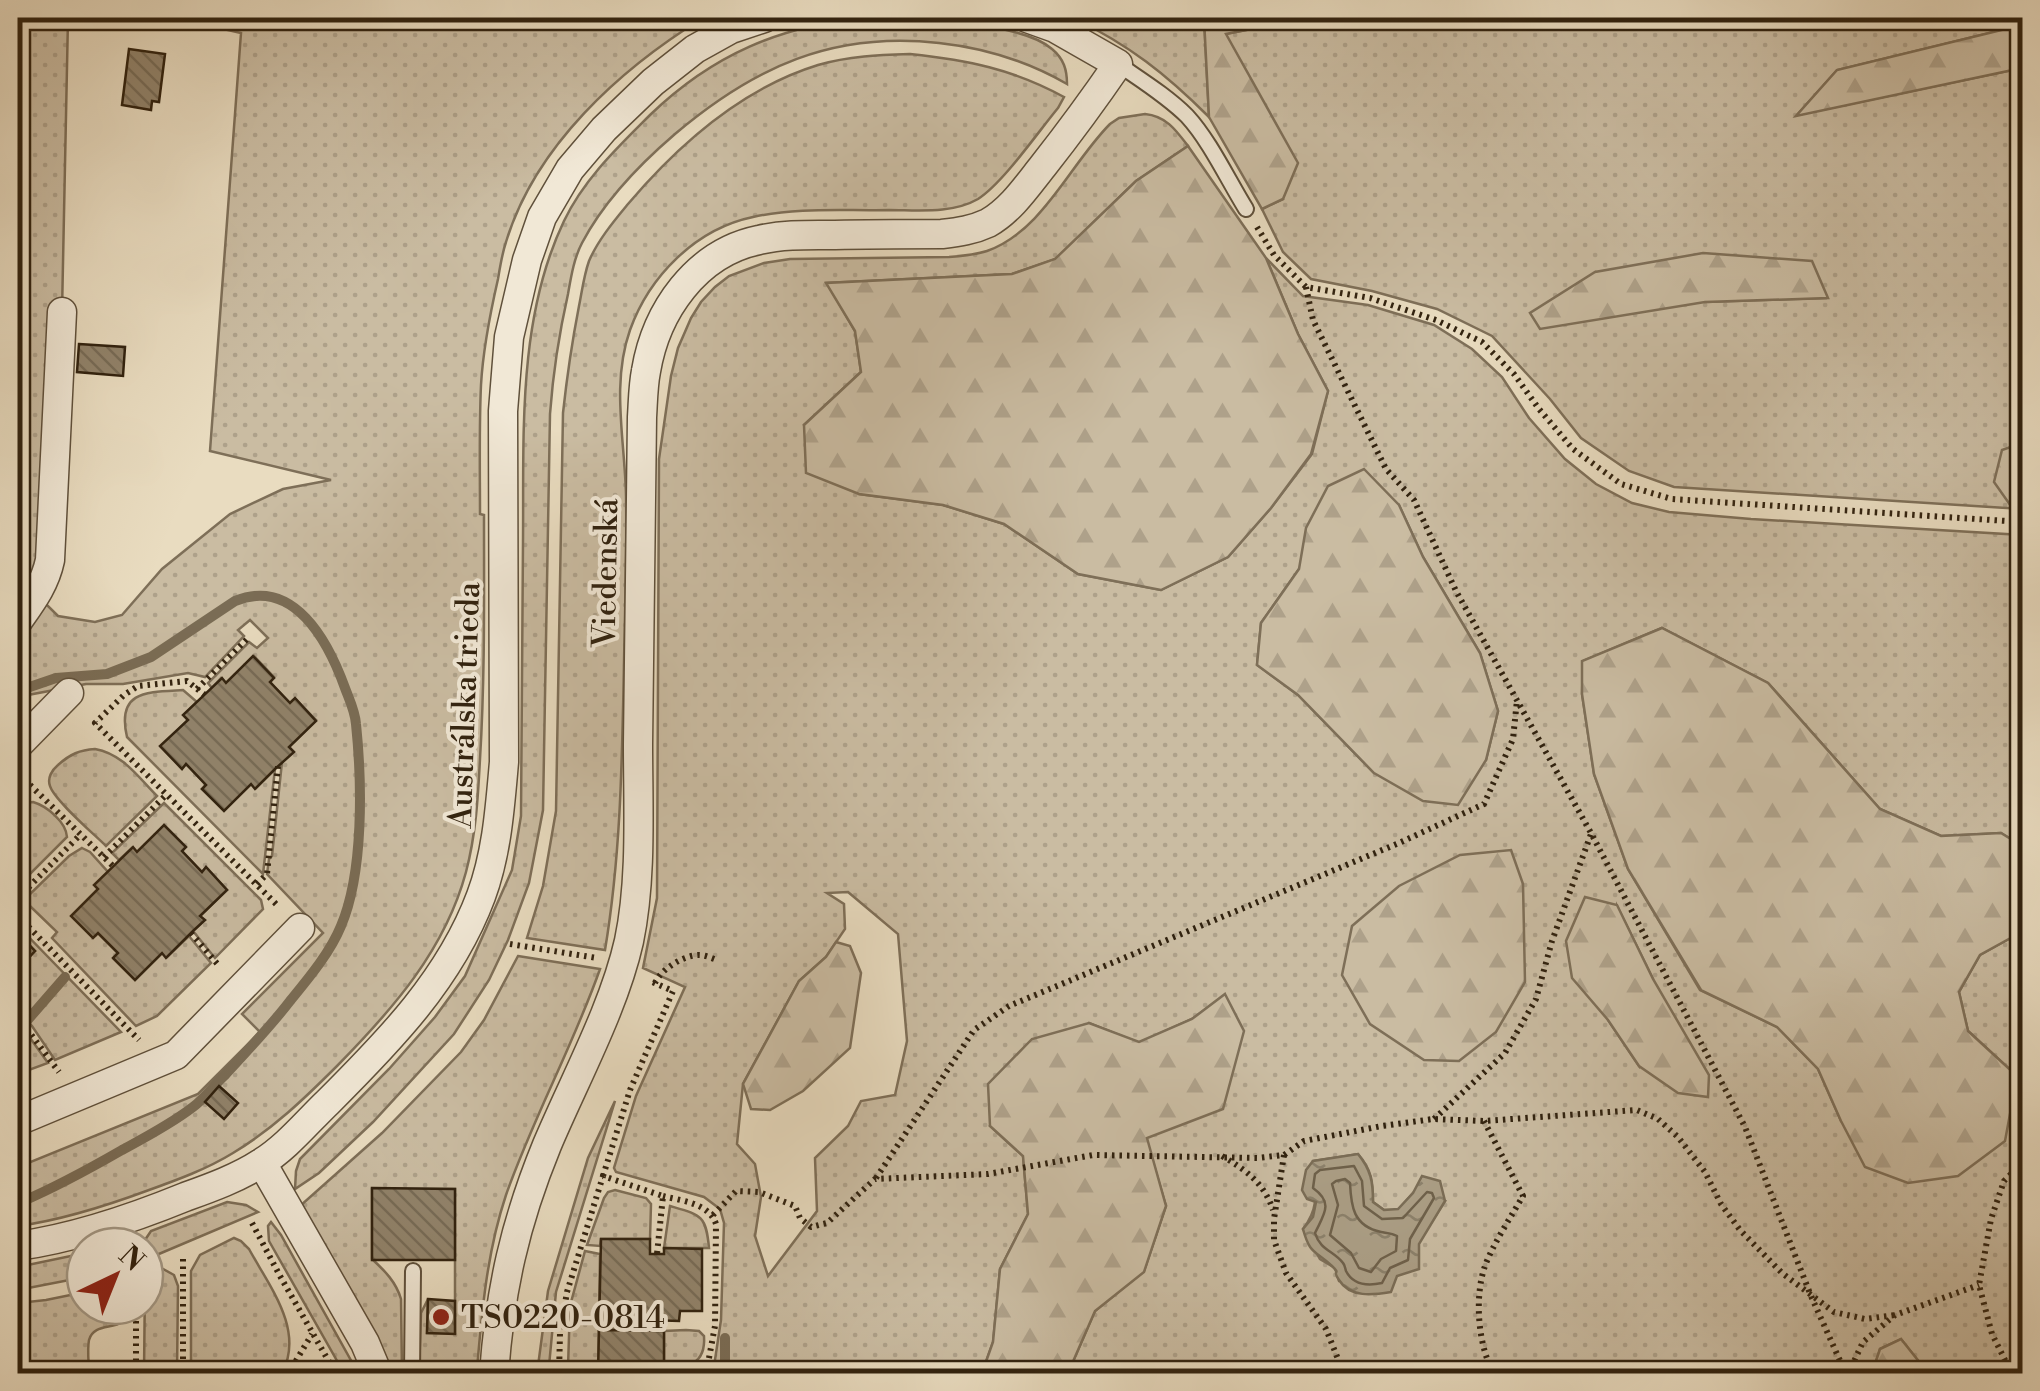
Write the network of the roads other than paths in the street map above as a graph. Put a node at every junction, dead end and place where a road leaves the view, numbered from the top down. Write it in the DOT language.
graph roads {
  1 [pos="764,18"];
  2 [pos="1028,18"];
  3 [pos="1118,64"];
  4 [pos="1246,210"];
  5 [pos="62,312"];
  6 [pos="18,621"];
  7 [pos="69,693"];
  8 [pos="18,745"];
  9 [pos="300,928"];
  10 [pos="18,1121"];
  11 [pos="262,1163"];
  12 [pos="18,1246"];
  13 [pos="414,1271"];
  14 [pos="378,1374"];
  15 [pos="412,1374"];
  16 [pos="494,1374"];
  1 -- 11 [label="street, Austrálska trieda"];
  2 -- 3 [label="street"];
  3 -- 4 [label="lane"];
  3 -- 16 [label="street, Viedenská"];
  5 -- 6 [label="street"];
  7 -- 8 [label="street"];
  9 -- 10 [label="street"];
  11 -- 12 [label="street, Austrálska trieda"];
  11 -- 14 [label="street"];
  13 -- 15 [label="lane"];
}
